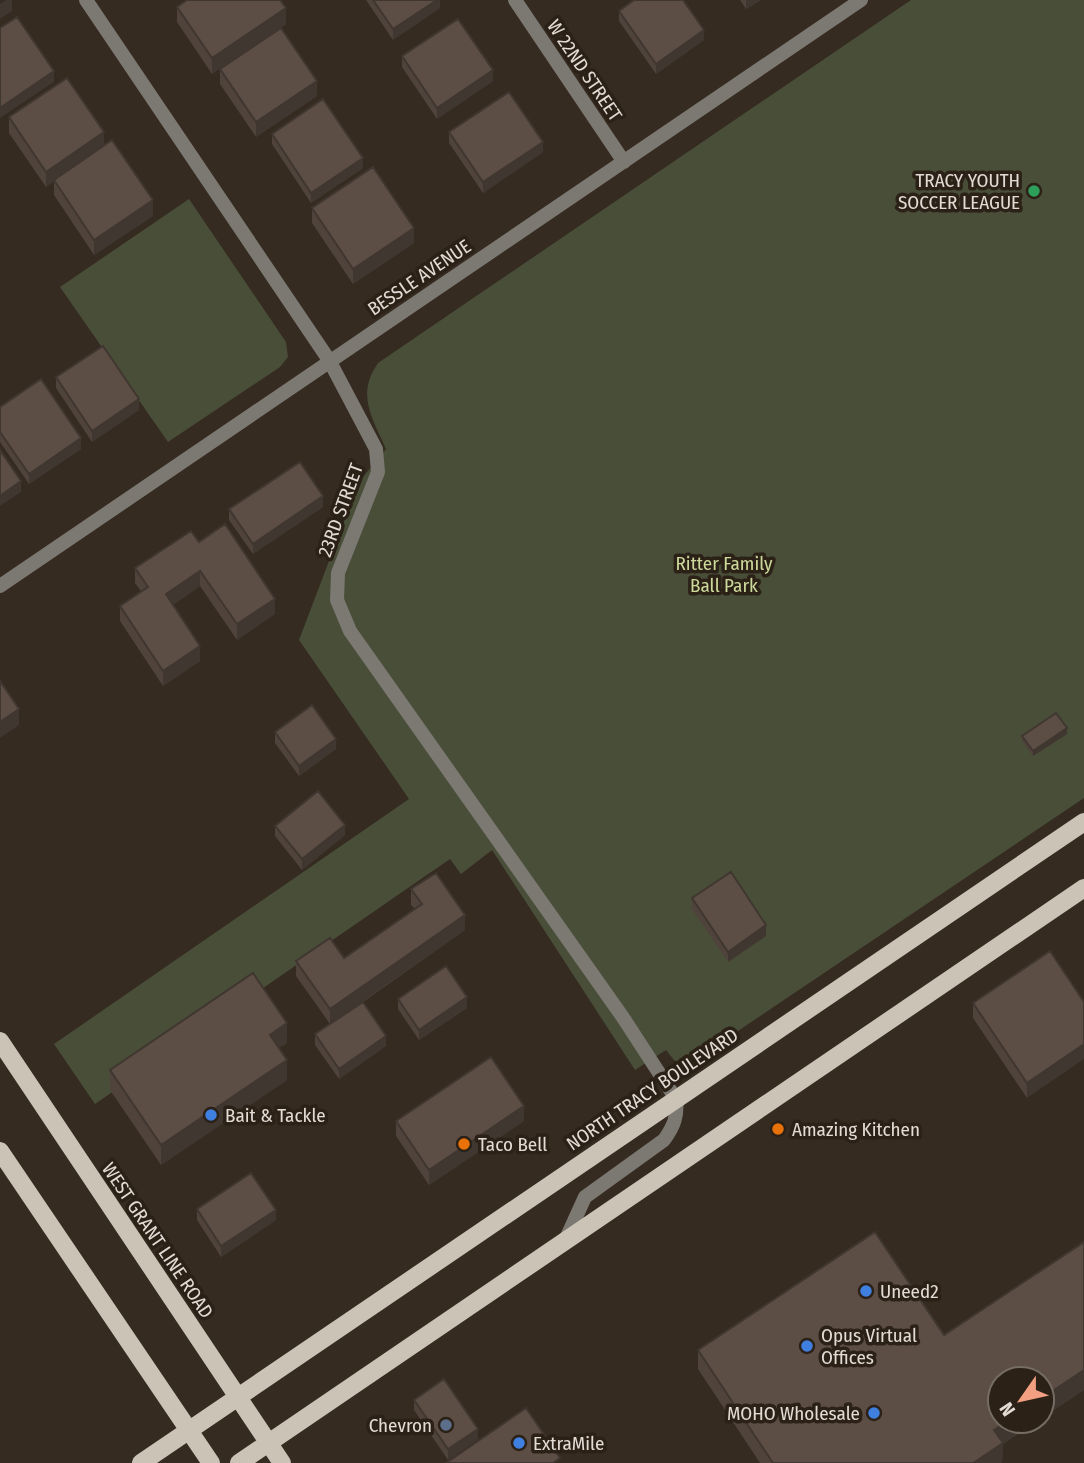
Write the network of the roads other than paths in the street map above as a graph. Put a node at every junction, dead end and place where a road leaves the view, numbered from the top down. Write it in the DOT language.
graph roads {
  1 [pos="86,0"];
  2 [pos="515,0"];
  3 [pos="862,0"];
  4 [pos="624,162"];
  5 [pos="330,360"];
  6 [pos="0,586"];
  7 [pos="1084,822"];
  8 [pos="1084,888"];
  9 [pos="0,1041"];
  10 [pos="676,1098"];
  11 [pos="0,1151"];
  12 [pos="565,1241"];
  13 [pos="239,1397"];
  14 [pos="189,1431"];
  15 [pos="269,1443"];
  16 [pos="141,1463"];
  17 [pos="211,1463"];
  18 [pos="239,1463"];
  19 [pos="282,1463"];
  1 -- 5 [label="street, 23RD STREET"];
  2 -- 4 [label="street, W 22ND STREET"];
  3 -- 4 [label="street, BESSLE AVENUE"];
  4 -- 5 [label="street, BESSLE AVENUE"];
  5 -- 6 [label="street, BESSLE AVENUE"];
  5 -- 10 [label="street, 23RD STREET"];
  7 -- 10 [label="main road, NORTH TRACY BOULEVARD"];
  8 -- 12 [label="main road"];
  9 -- 13 [label="main road, WEST GRANT LINE ROAD"];
  10 -- 12 [label="street"];
  10 -- 13 [label="main road, NORTH TRACY BOULEVARD"];
  11 -- 14 [label="main road"];
  12 -- 15 [label="main road"];
  13 -- 14 [label="main road, NORTH TRACY BOULEVARD"];
  13 -- 15 [label="main road, WEST GRANT LINE ROAD"];
  14 -- 16 [label="main road, NORTH TRACY BOULEVARD"];
  14 -- 17 [label="main road"];
  15 -- 18 [label="main road"];
  15 -- 19 [label="main road, WEST GRANT LINE ROAD"];
}
